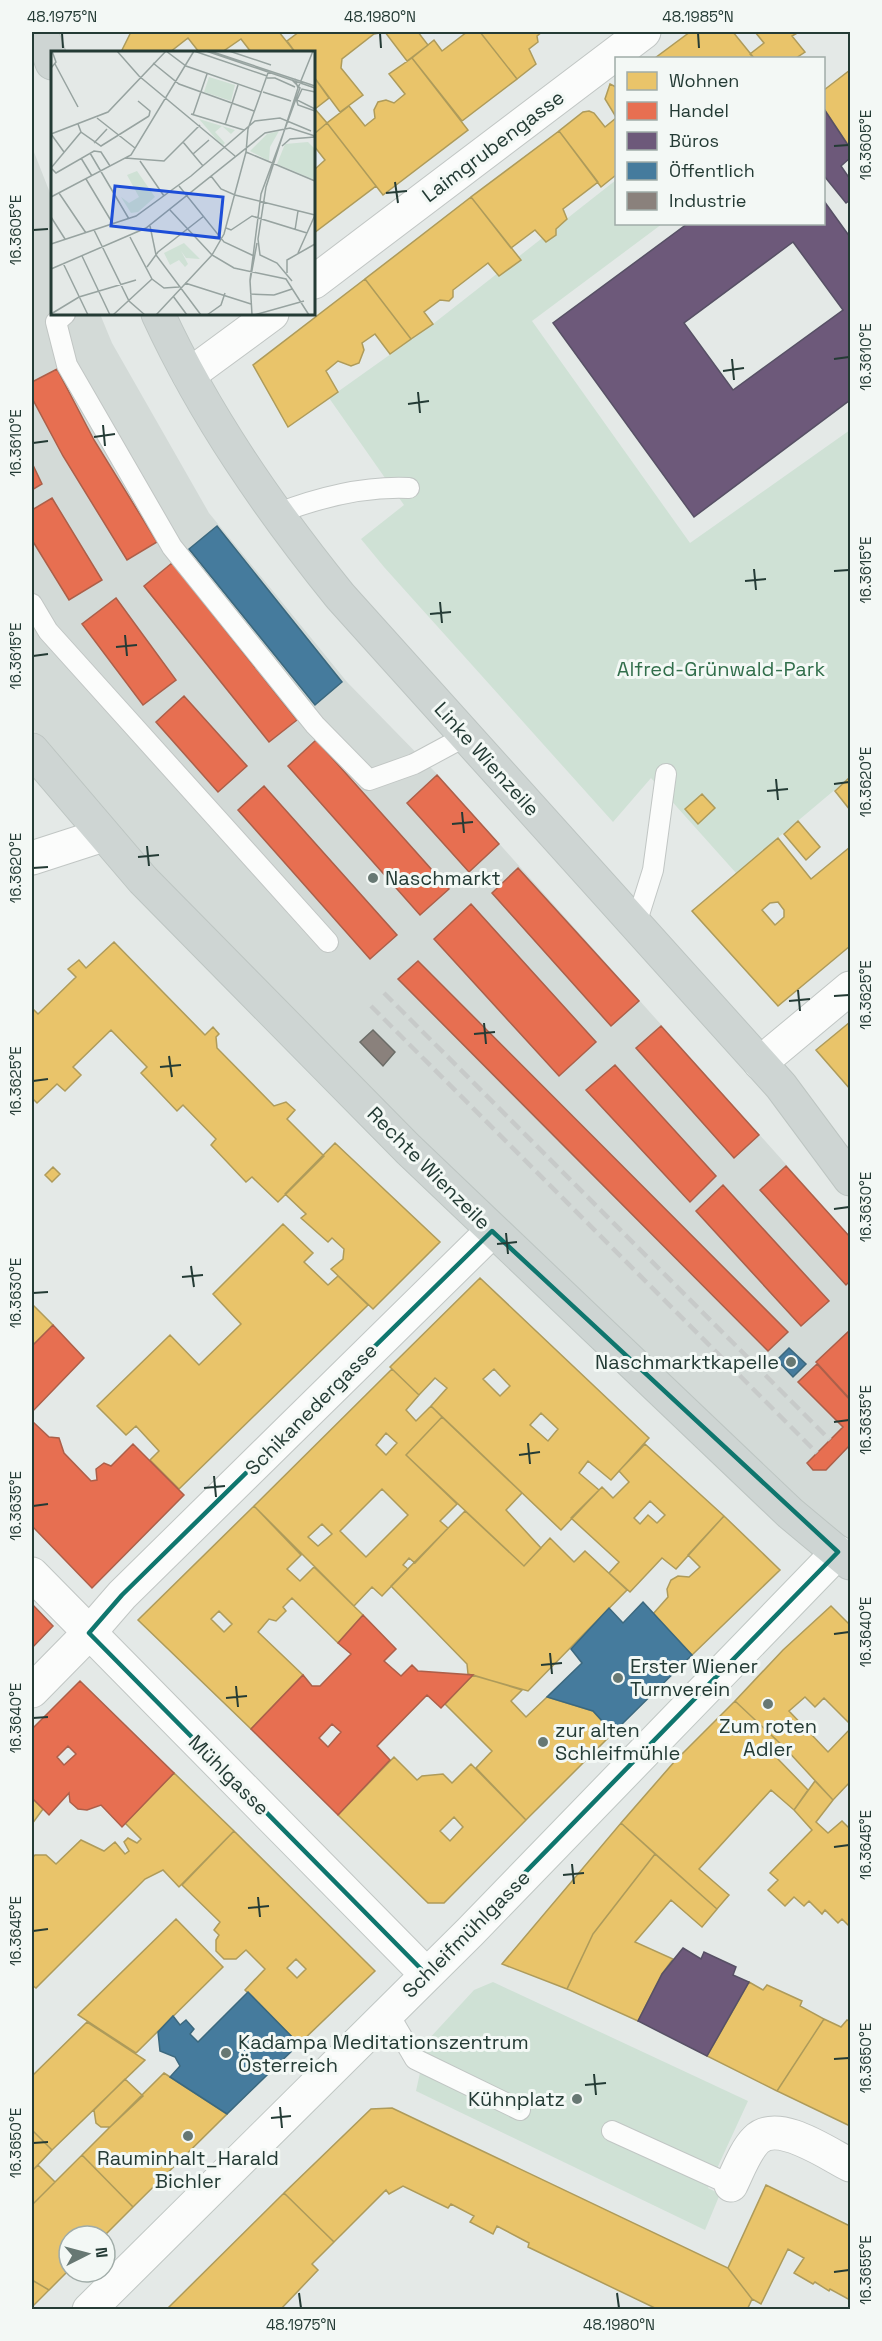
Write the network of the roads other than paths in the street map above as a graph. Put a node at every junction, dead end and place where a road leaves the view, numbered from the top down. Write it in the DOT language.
graph roads {
  1 [pos="644,32"];
  2 [pos="315,281"];
  3 [pos="64,315"];
  4 [pos="159,315"];
  5 [pos="271,315"];
  6 [pos="189,375"];
  7 [pos="408,488"];
  8 [pos="276,514"];
  9 [pos="32,604"];
  10 [pos="466,736"];
  11 [pos="32,750"];
  12 [pos="666,774"];
  13 [pos="103,835"];
  14 [pos="32,858"];
  15 [pos="636,924"];
  16 [pos="328,942"];
  17 [pos="850,988"];
  18 [pos="760,1063"];
  19 [pos="850,1179"];
  20 [pos="492,1230"];
  21 [pos="846,1551"];
  22 [pos="32,1574"];
  23 [pos="89,1633"];
  24 [pos="32,1691"];
  25 [pos="426,1974"];
  26 [pos="388,2013"];
  27 [pos="520,2110"];
  28 [pos="612,2131"];
  29 [pos="850,2165"];
  30 [pos="731,2185"];
  31 [pos="89,2310"];
  1 -- 2 [label="street, Laimgrubengasse"];
  3 -- 10 [label="lane"];
  4 -- 6 [label="main road, Linke Wienzeile"];
  5 -- 6 [label="street"];
  6 -- 8 [label="main road, Linke Wienzeile"];
  7 -- 8 [label="lane"];
  8 -- 10 [label="main road, Linke Wienzeile"];
  9 -- 16 [label="lane"];
  10 -- 15 [label="main road, Linke Wienzeile"];
  11 -- 13 [label="main road, Rechte Wienzeile"];
  12 -- 15 [label="lane"];
  13 -- 14 [label="street"];
  13 -- 20 [label="main road, Rechte Wienzeile"];
  15 -- 18 [label="main road, Linke Wienzeile"];
  17 -- 18 [label="street"];
  18 -- 19 [label="main road, Linke Wienzeile"];
  20 -- 21 [label="main road, Rechte Wienzeile"];
  20 -- 23 [label="street, Schikanedergasse"];
  21 -- 25 [label="street, Schleifmühlgasse"];
  22 -- 23 [label="street, Mühlgasse"];
  23 -- 24 [label="street, Schikanedergasse"];
  23 -- 25 [label="street, Mühlgasse"];
  25 -- 26 [label="street, Schleifmühlgasse"];
  26 -- 27 [label="lane"];
  26 -- 31 [label="street, Schleifmühlgasse"];
  28 -- 30 [label="lane"];
  29 -- 30 [label="street"];
}
